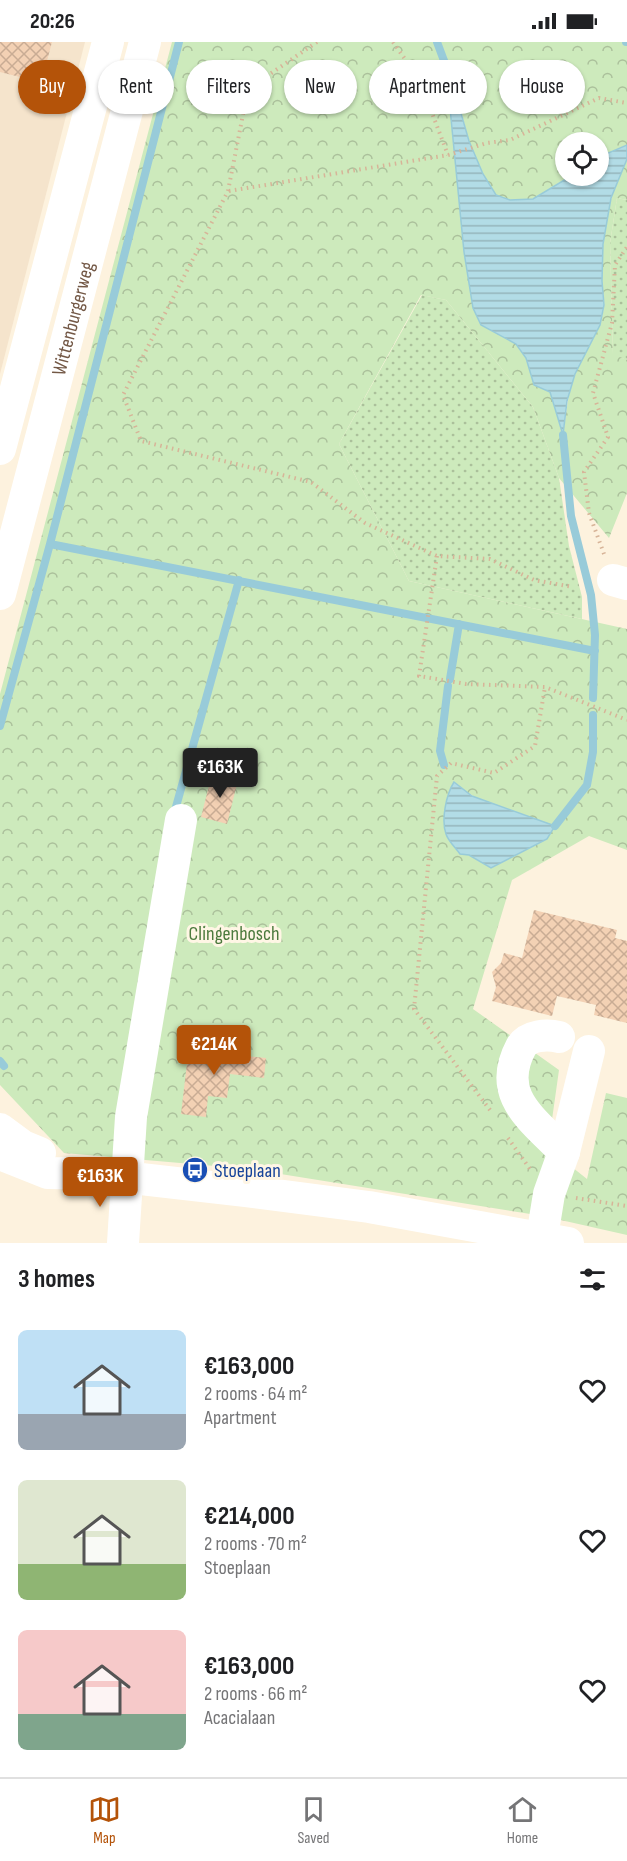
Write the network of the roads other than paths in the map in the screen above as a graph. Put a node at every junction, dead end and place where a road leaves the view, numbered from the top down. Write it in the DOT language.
graph roads {
  1 [pos="108,42"];
  2 [pos="145,42"];
  3 [pos="0,449"];
  4 [pos="0,594"];
  5 [pos="181,820"];
  6 [pos="559,1037"];
  7 [pos="589,1051"];
  8 [pos="0,1129"];
  9 [pos="564,1152"];
  10 [pos="0,1154"];
  11 [pos="97,1174"];
  12 [pos="129,1177"];
  13 [pos="555,1240"];
  14 [pos="123,1243"];
  1 -- 3 [label="street, Wittenburgerweg"];
  2 -- 4 [label="street, Wittenburgerweg"];
  5 -- 12 [label="street"];
  6 -- 9 [label="street"];
  7 -- 9 [label="street"];
  8 -- 11 [label="street"];
  9 -- 13 [label="street"];
  10 -- 11 [label="street"];
  11 -- 12 [label="street"];
  12 -- 13 [label="street"];
  12 -- 14 [label="street"];
}
